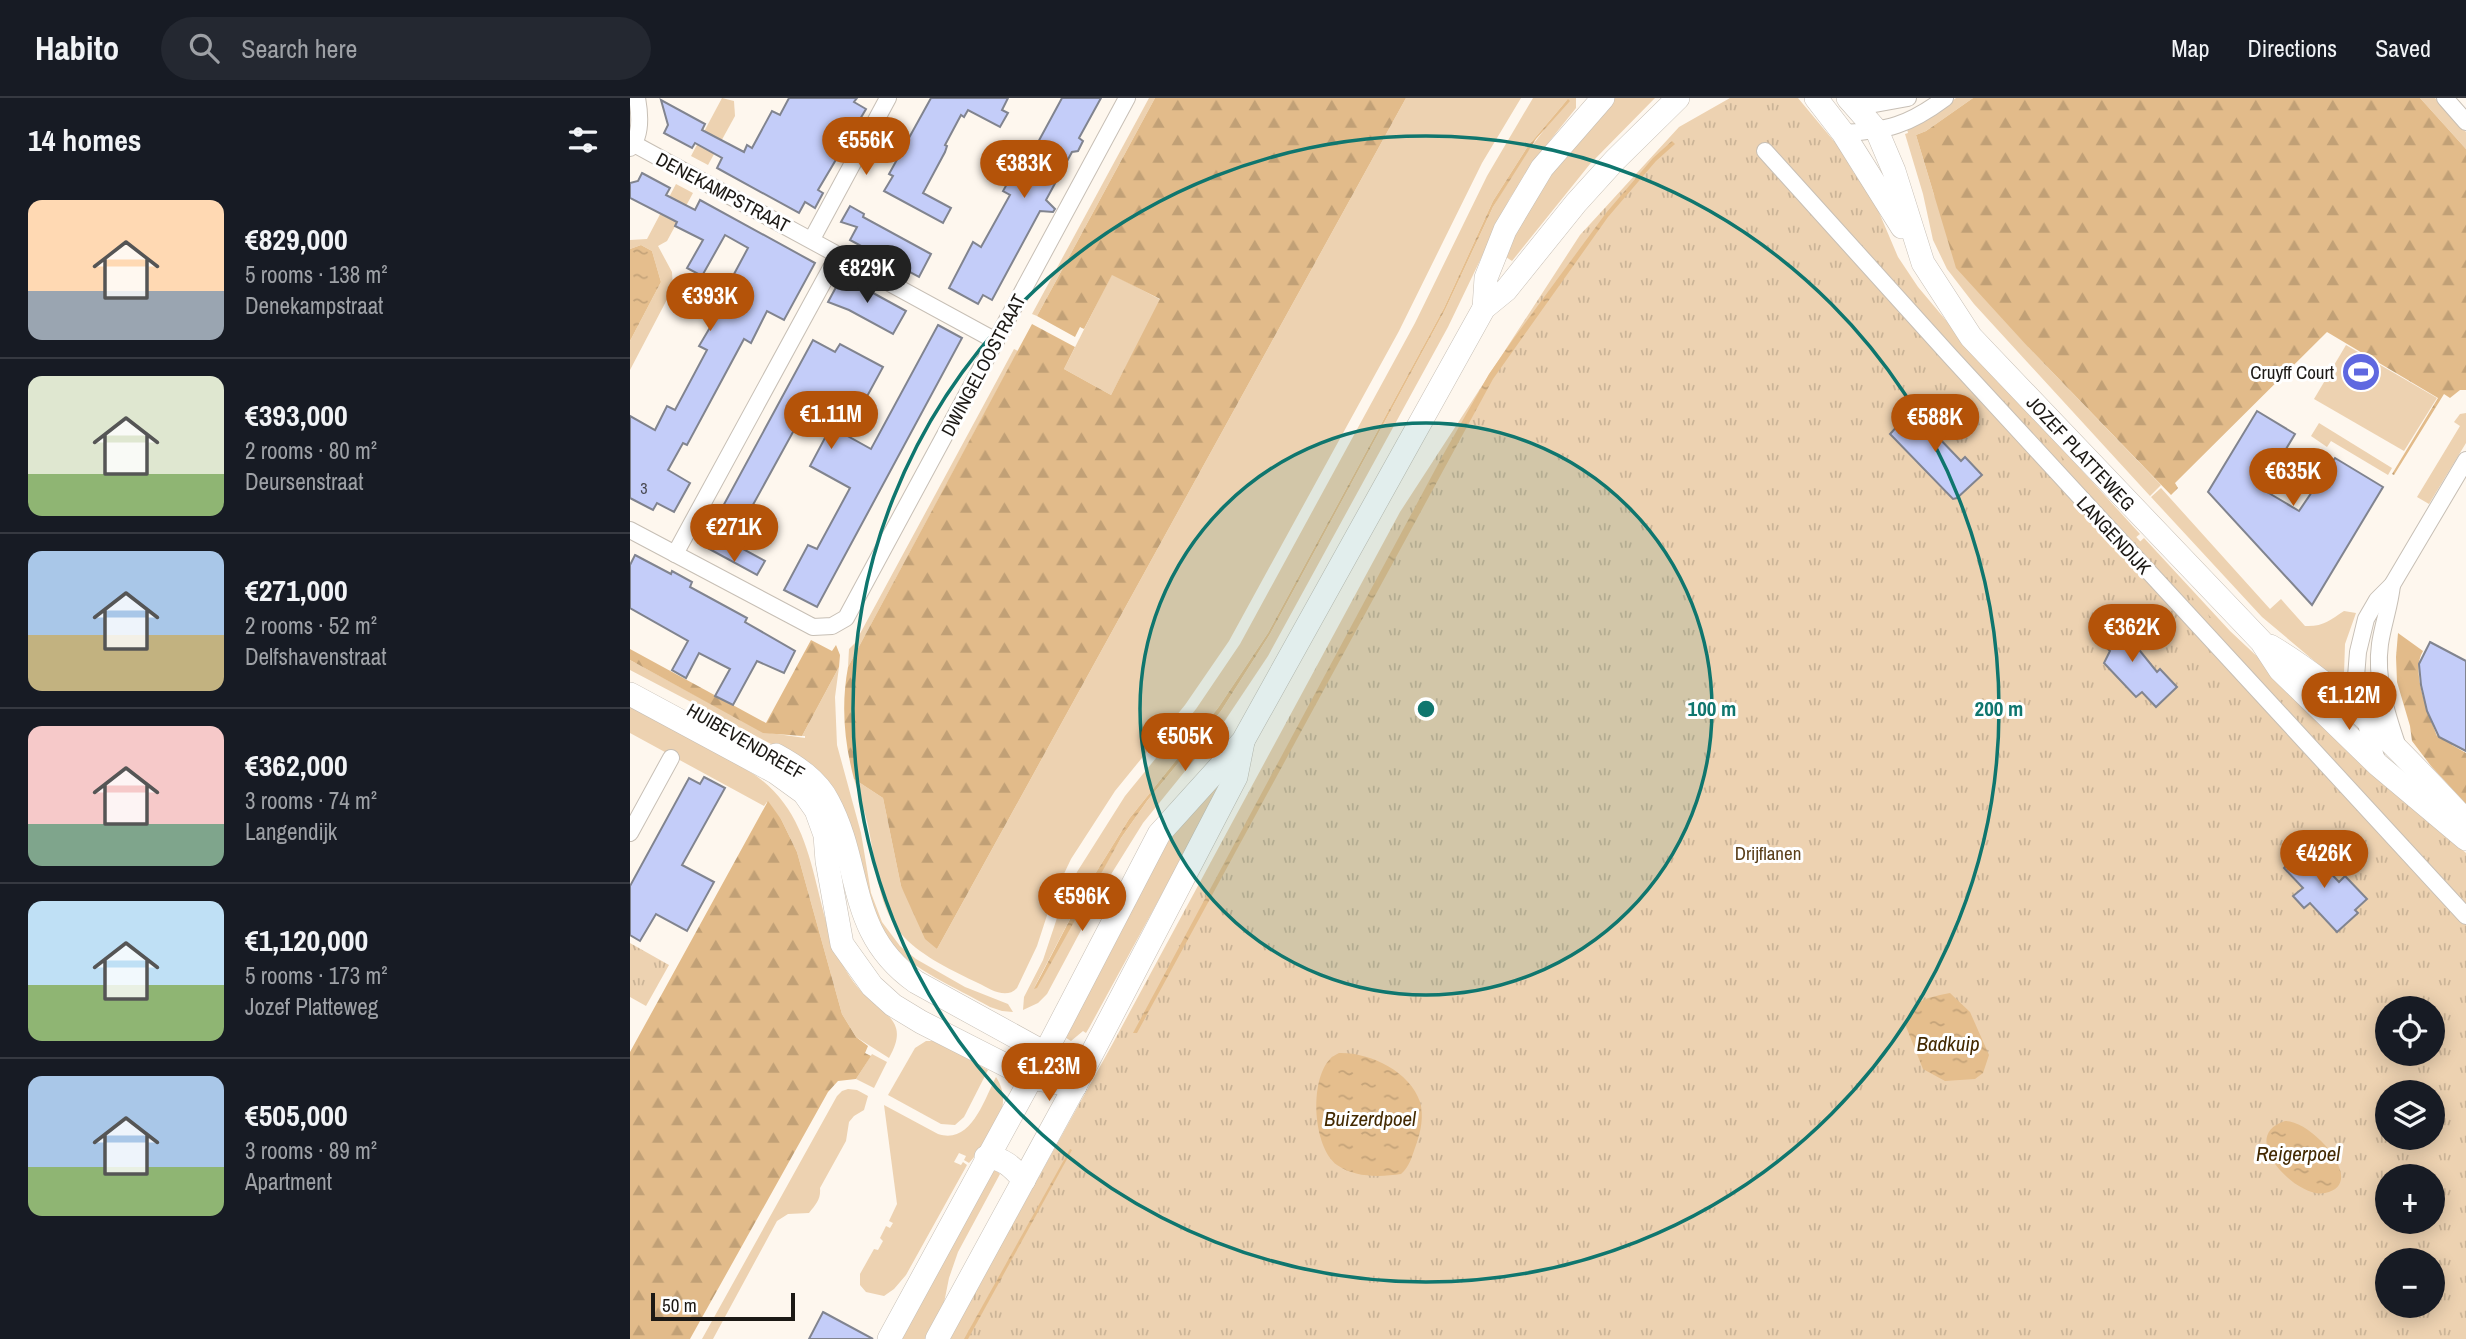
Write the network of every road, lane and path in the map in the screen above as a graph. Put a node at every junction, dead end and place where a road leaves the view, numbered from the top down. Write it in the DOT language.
graph roads {
  1 [pos="637,98"];
  2 [pos="888,98"];
  3 [pos="1127,98"];
  4 [pos="1603,98"];
  5 [pos="1678,98"];
  6 [pos="1816,98"];
  7 [pos="1908,98"];
  8 [pos="1945,98"];
  9 [pos="2445,98"];
  10 [pos="1849,100"];
  11 [pos="2466,122"];
  12 [pos="1877,131"];
  13 [pos="1843,133"];
  14 [pos="632,146"];
  15 [pos="1765,151"];
  16 [pos="811,239"];
  17 [pos="1919,253"];
  18 [pos="838,255"];
  19 [pos="1484,307"];
  20 [pos="996,341"];
  21 [pos="2466,460"];
  22 [pos="630,530"];
  23 [pos="676,554"];
  24 [pos="2392,585"];
  25 [pos="2261,641"];
  26 [pos="630,677"];
  27 [pos="630,694"];
  28 [pos="2363,716"];
  29 [pos="1243,741"];
  30 [pos="2398,747"];
  31 [pos="671,758"];
  32 [pos="2378,765"];
  33 [pos="2466,821"];
  34 [pos="630,833"];
  35 [pos="2466,839"];
  36 [pos="2466,916"];
  37 [pos="1045,1053"];
  38 [pos="1031,1077"];
  39 [pos="1075,1086"];
  40 [pos="986,1157"];
  41 [pos="1024,1180"];
  42 [pos="889,1339"];
  43 [pos="937,1339"];
  1 -- 14 [label="street"];
  2 -- 16 [label="street"];
  3 -- 20 [label="street, DWINGELOOSTRAAT"];
  4 -- 19 [label="street"];
  5 -- 19 [label="street"];
  6 -- 13 [label="street, JOZEF PLATTEWEG"];
  7 -- 10 [label="street"];
  8 -- 12 [label="street"];
  9 -- 11 [label="street"];
  10 -- 12 [label="street, JOZEF PLATTEWEG"];
  12 -- 13 [label="street"];
  12 -- 17 [label="street, JOZEF PLATTEWEG"];
  13 -- 17 [label="street, JOZEF PLATTEWEG"];
  14 -- 16 [label="street, DENEKAMPSTRAAT"];
  15 -- 36 [label="street, LANGENDIJK"];
  16 -- 18 [label="street, DENEKAMPSTRAAT"];
  17 -- 25 [label="street, JOZEF PLATTEWEG"];
  18 -- 20 [label="street, DENEKAMPSTRAAT"];
  18 -- 23 [label="street"];
  19 -- 29 [label="street"];
  20 -- 23 [label="street, DWINGELOOSTRAAT"];
  21 -- 24 [label="street"];
  22 -- 23 [label="street"];
  24 -- 28 [label="street"];
  24 -- 30 [label="street"];
  25 -- 28 [label="street, JOZEF PLATTEWEG"];
  25 -- 32 [label="street, JOZEF PLATTEWEG"];
  26 -- 37 [label="street, HUIBEVENDREEF"];
  27 -- 38 [label="street, HUIBEVENDREEF"];
  28 -- 30 [label="street, JOZEF PLATTEWEG"];
  28 -- 32 [label="street"];
  29 -- 37 [label="street"];
  29 -- 39 [label="street"];
  30 -- 33 [label="street, JOZEF PLATTEWEG"];
  31 -- 34 [label="street"];
  32 -- 35 [label="street, JOZEF PLATTEWEG"];
  37 -- 38 [label="street"];
  37 -- 39 [label="street, HUIBEVENDREEF"];
  38 -- 39 [label="street, HUIBEVENDREEF"];
  38 -- 40 [label="street"];
  39 -- 41 [label="street"];
  40 -- 41 [label="street"];
  40 -- 42 [label="street"];
  41 -- 43 [label="street"];
}
